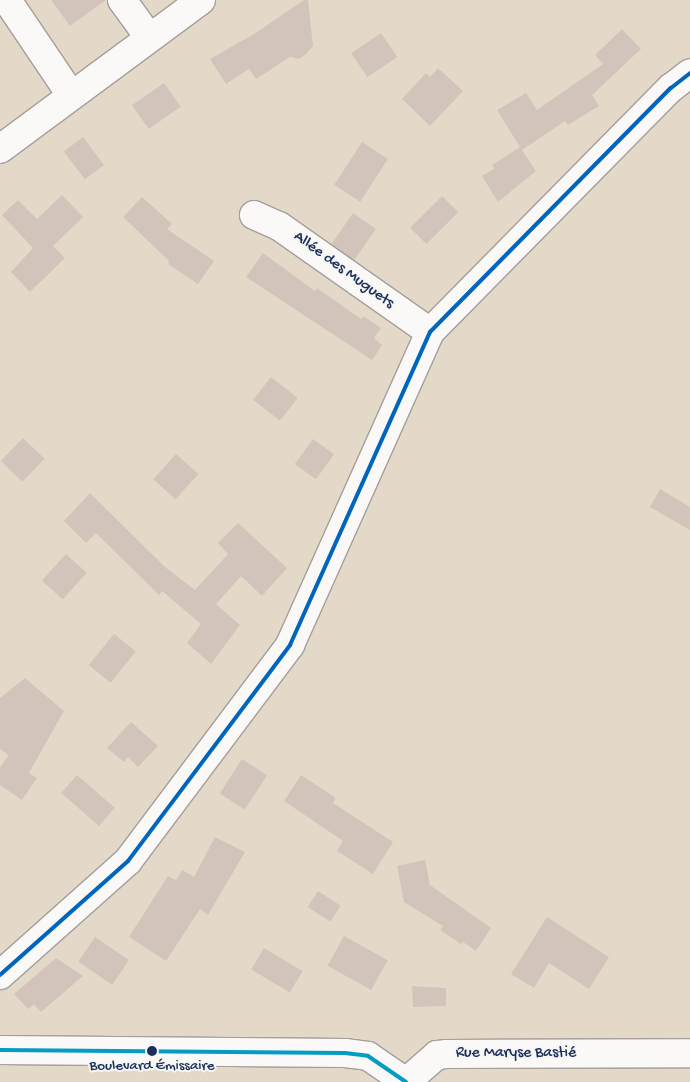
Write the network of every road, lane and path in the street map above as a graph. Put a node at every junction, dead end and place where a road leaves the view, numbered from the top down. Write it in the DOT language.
graph roads {
  1 [pos="7,0"];
  2 [pos="122,0"];
  3 [pos="201,0"];
  4 [pos="150,37"];
  5 [pos="690,73"];
  6 [pos="71,95"];
  7 [pos="0,149"];
  8 [pos="254,215"];
  9 [pos="430,332"];
  10 [pos="0,975"];
  11 [pos="0,1050"];
  12 [pos="690,1053"];
  13 [pos="406,1082"];
  1 -- 6 [label="street"];
  2 -- 4 [label="street"];
  3 -- 4 [label="street"];
  4 -- 6 [label="street"];
  5 -- 9 [label="street"];
  6 -- 7 [label="street"];
  8 -- 9 [label="street, Allée des Muguets"];
  9 -- 10 [label="street"];
  11 -- 13 [label="street, Rue Maryse Bastié"];
  12 -- 13 [label="street, Rue Maryse Bastié"];
}
